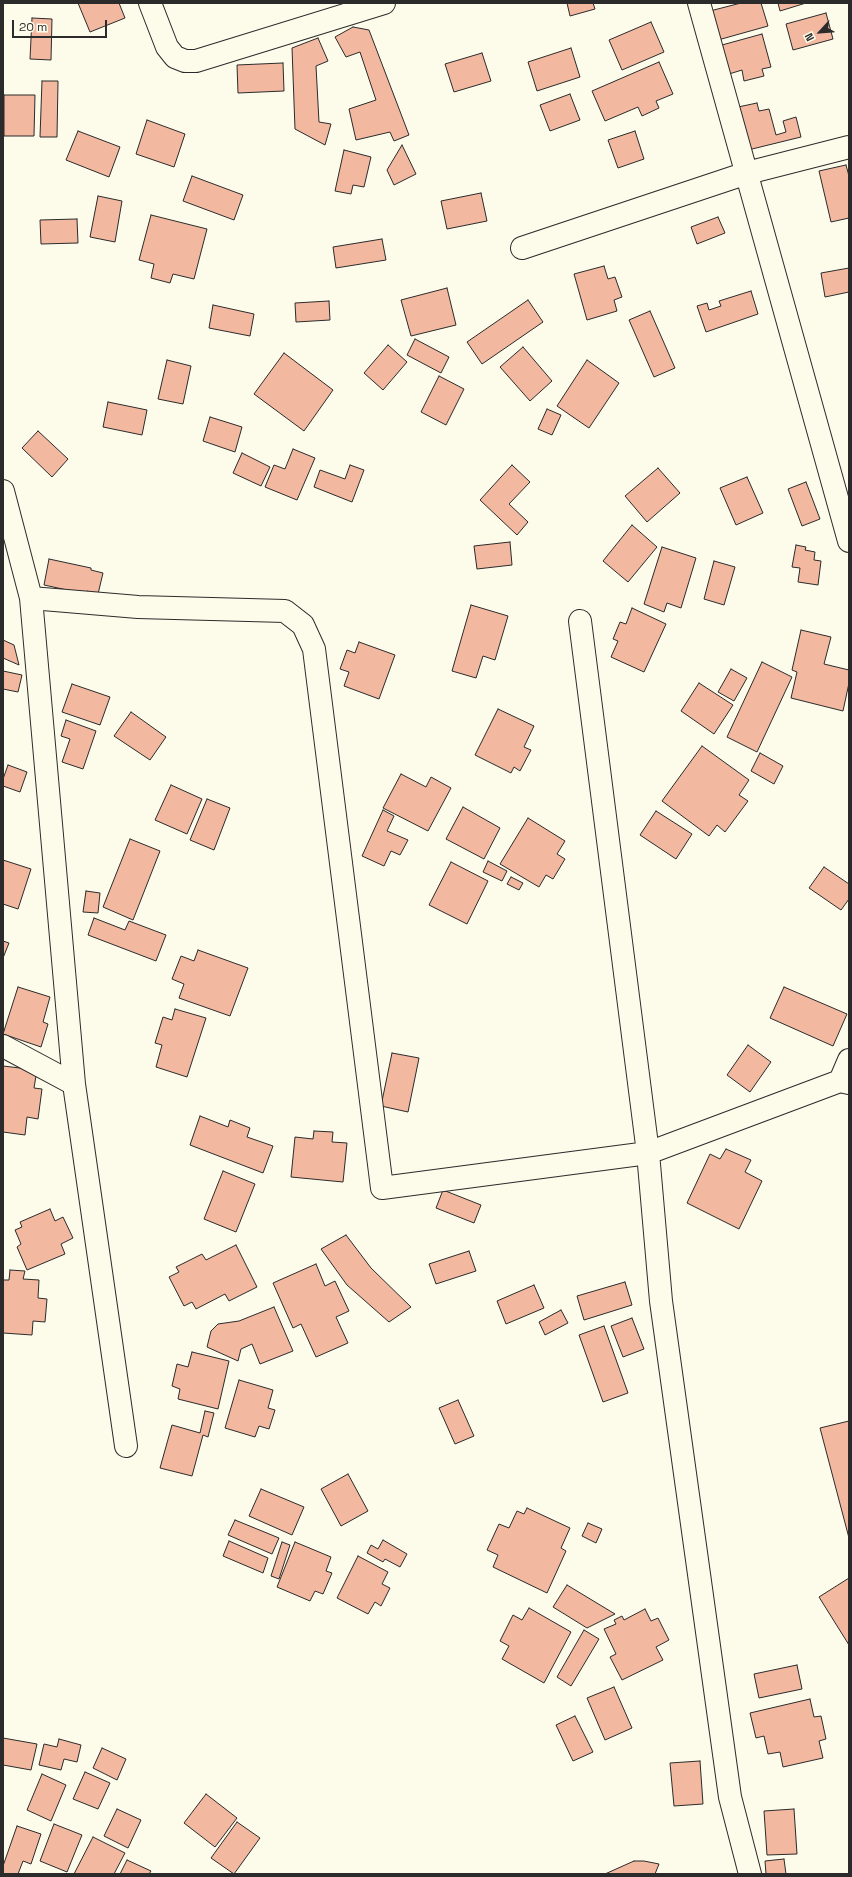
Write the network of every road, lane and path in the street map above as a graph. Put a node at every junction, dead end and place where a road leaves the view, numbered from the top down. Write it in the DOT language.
graph roads {
  1 [pos="150,3"];
  2 [pos="384,3"];
  3 [pos="700,3"];
  4 [pos="849,148"];
  5 [pos="747,173"];
  6 [pos="522,248"];
  7 [pos="3,491"];
  8 [pos="849,541"];
  9 [pos="31,598"];
  10 [pos="580,621"];
  11 [pos="3,1046"];
  12 [pos="849,1060"];
  13 [pos="845,1082"];
  14 [pos="74,1084"];
  15 [pos="648,1153"];
  16 [pos="126,1446"];
  17 [pos="750,1874"];
  1 -- 2 [label="street"];
  3 -- 5 [label="street"];
  4 -- 5 [label="street"];
  5 -- 6 [label="street"];
  5 -- 8 [label="street"];
  7 -- 9 [label="street"];
  9 -- 14 [label="street"];
  9 -- 15 [label="street"];
  10 -- 15 [label="street"];
  11 -- 14 [label="street"];
  12 -- 13 [label="street"];
  13 -- 15 [label="street"];
  14 -- 16 [label="street"];
  15 -- 17 [label="street"];
}
